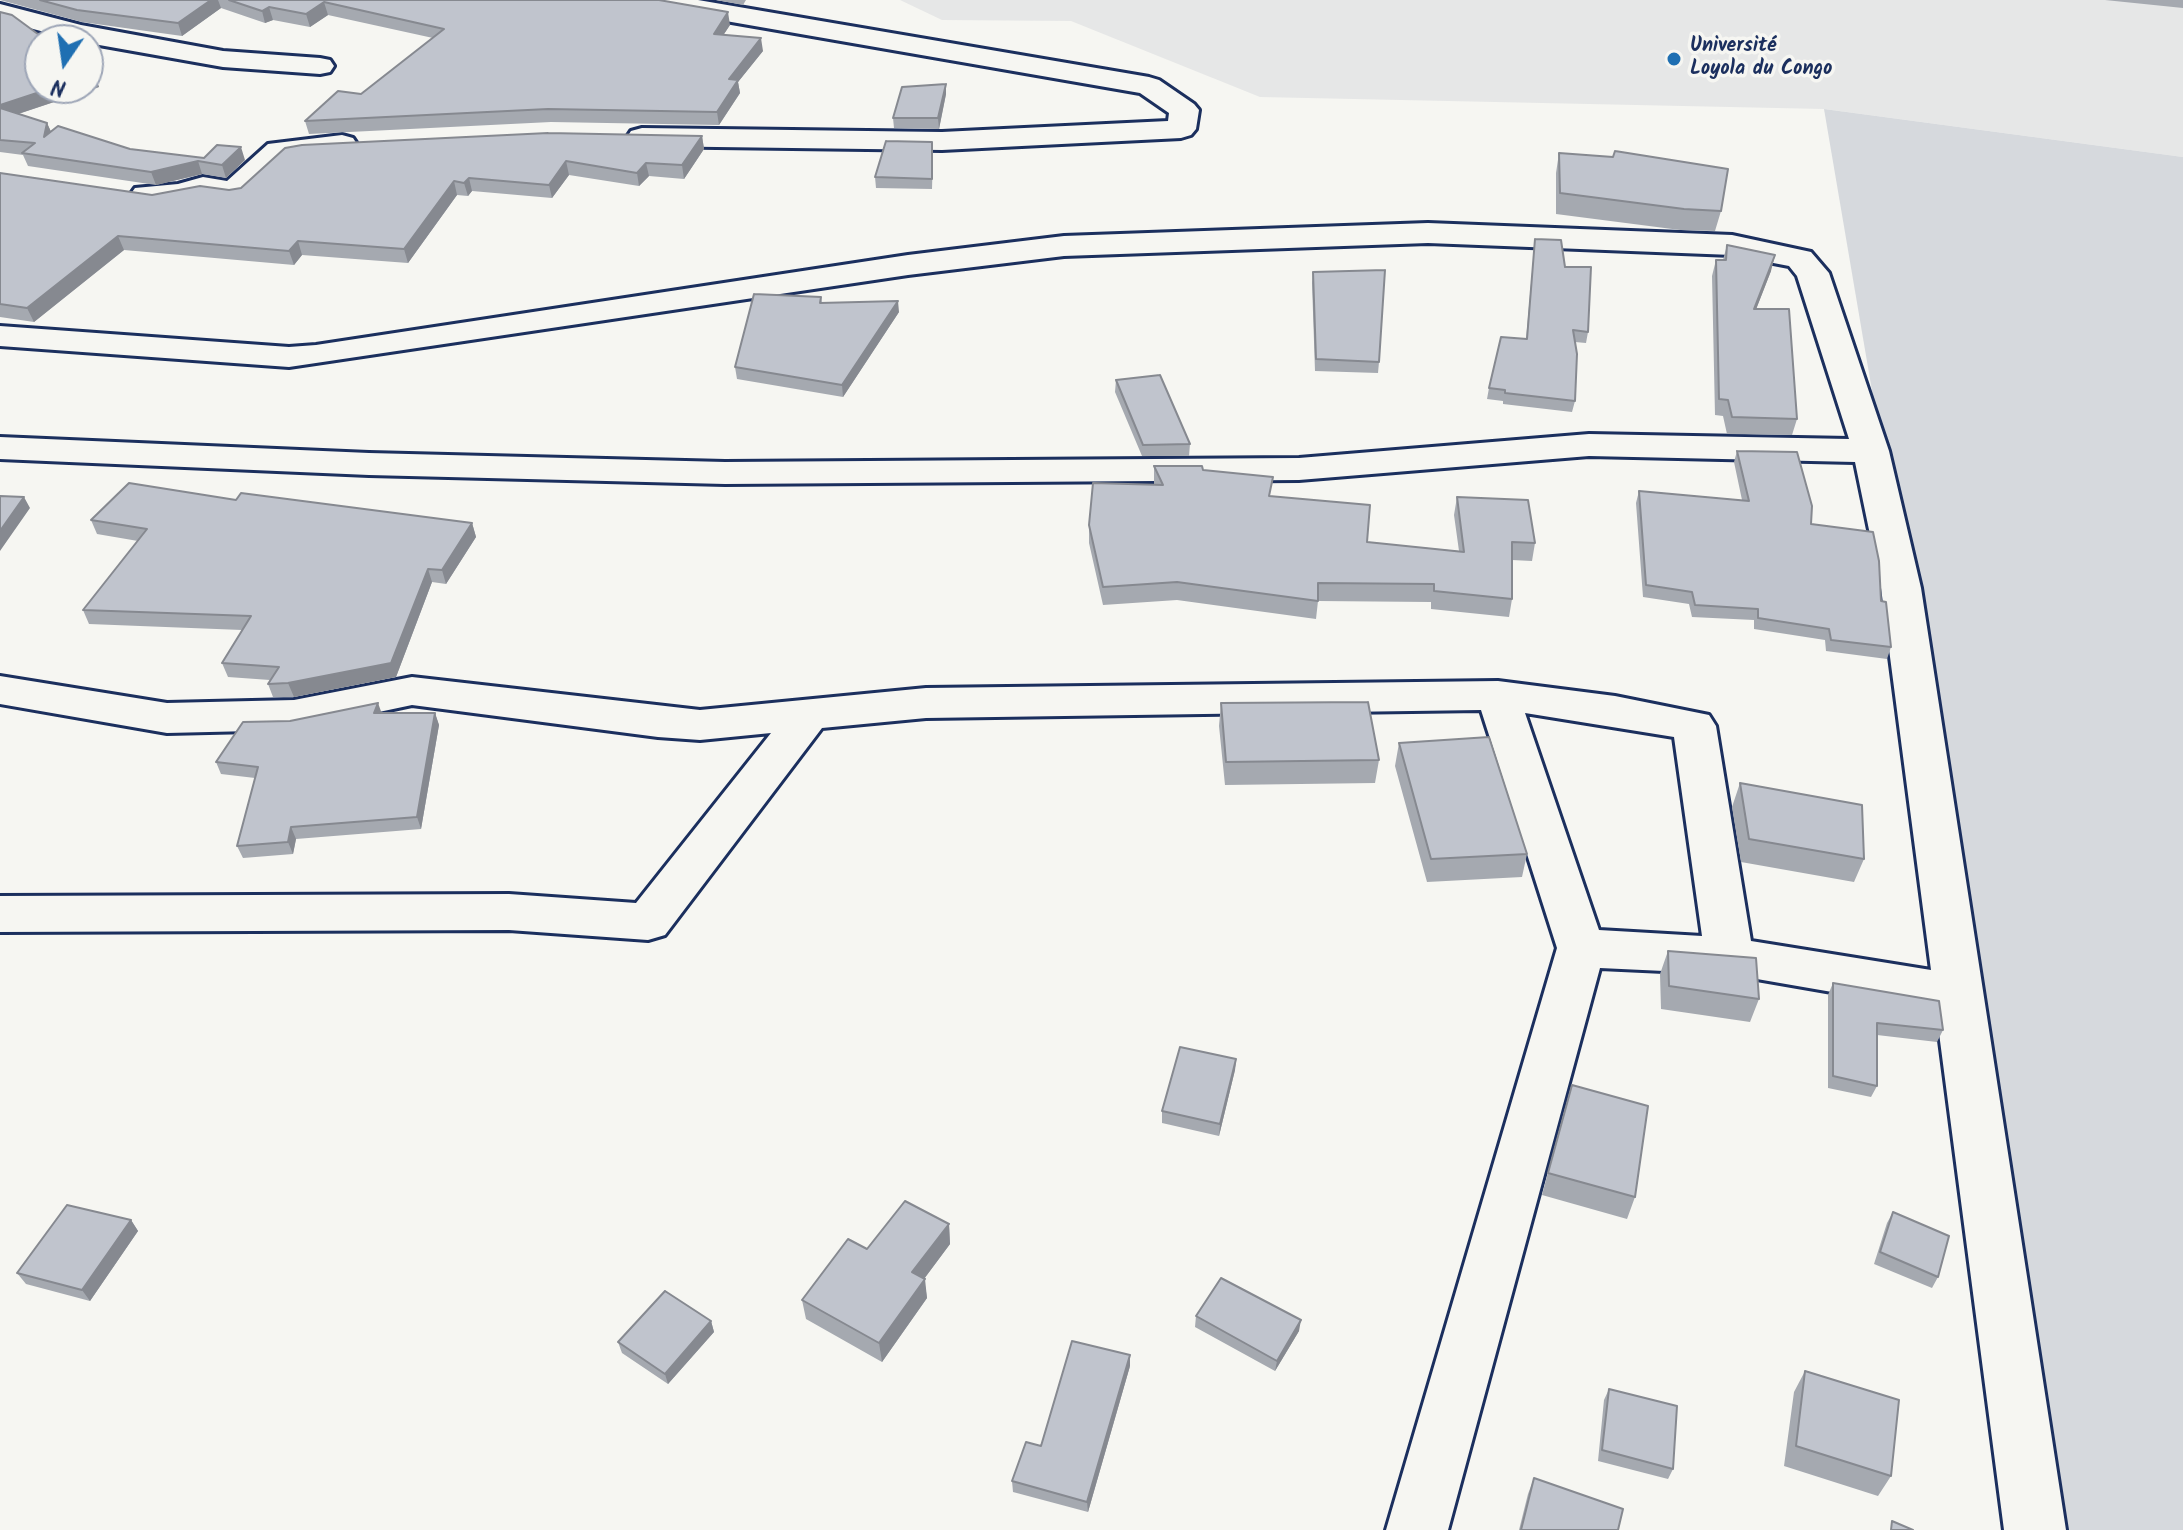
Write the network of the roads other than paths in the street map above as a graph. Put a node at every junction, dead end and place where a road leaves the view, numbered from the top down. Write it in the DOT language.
graph roads {
  1 [pos="651,0"];
  2 [pos="0,12"];
  3 [pos="320,66"];
  4 [pos="610,136"];
  5 [pos="367,143"];
  6 [pos="113,191"];
  7 [pos="0,336"];
  8 [pos="0,448"];
  9 [pos="1871,451"];
  10 [pos="0,690"];
  11 [pos="1498,695"];
  12 [pos="809,715"];
  13 [pos="0,914"];
  14 [pos="1581,948"];
  15 [pos="1729,956"];
  16 [pos="1959,994"];
  17 [pos="1417,1530"];
  18 [pos="2035,1530"];
  1 -- 4 [label="street"];
  2 -- 3 [label="street"];
  5 -- 6 [label="street"];
  7 -- 9 [label="street"];
  8 -- 9 [label="street"];
  9 -- 16 [label="street"];
  10 -- 12 [label="street"];
  11 -- 12 [label="street"];
  11 -- 14 [label="street"];
  11 -- 15 [label="street"];
  12 -- 13 [label="street"];
  14 -- 15 [label="street"];
  14 -- 17 [label="street"];
  15 -- 16 [label="street"];
  16 -- 18 [label="street"];
}
